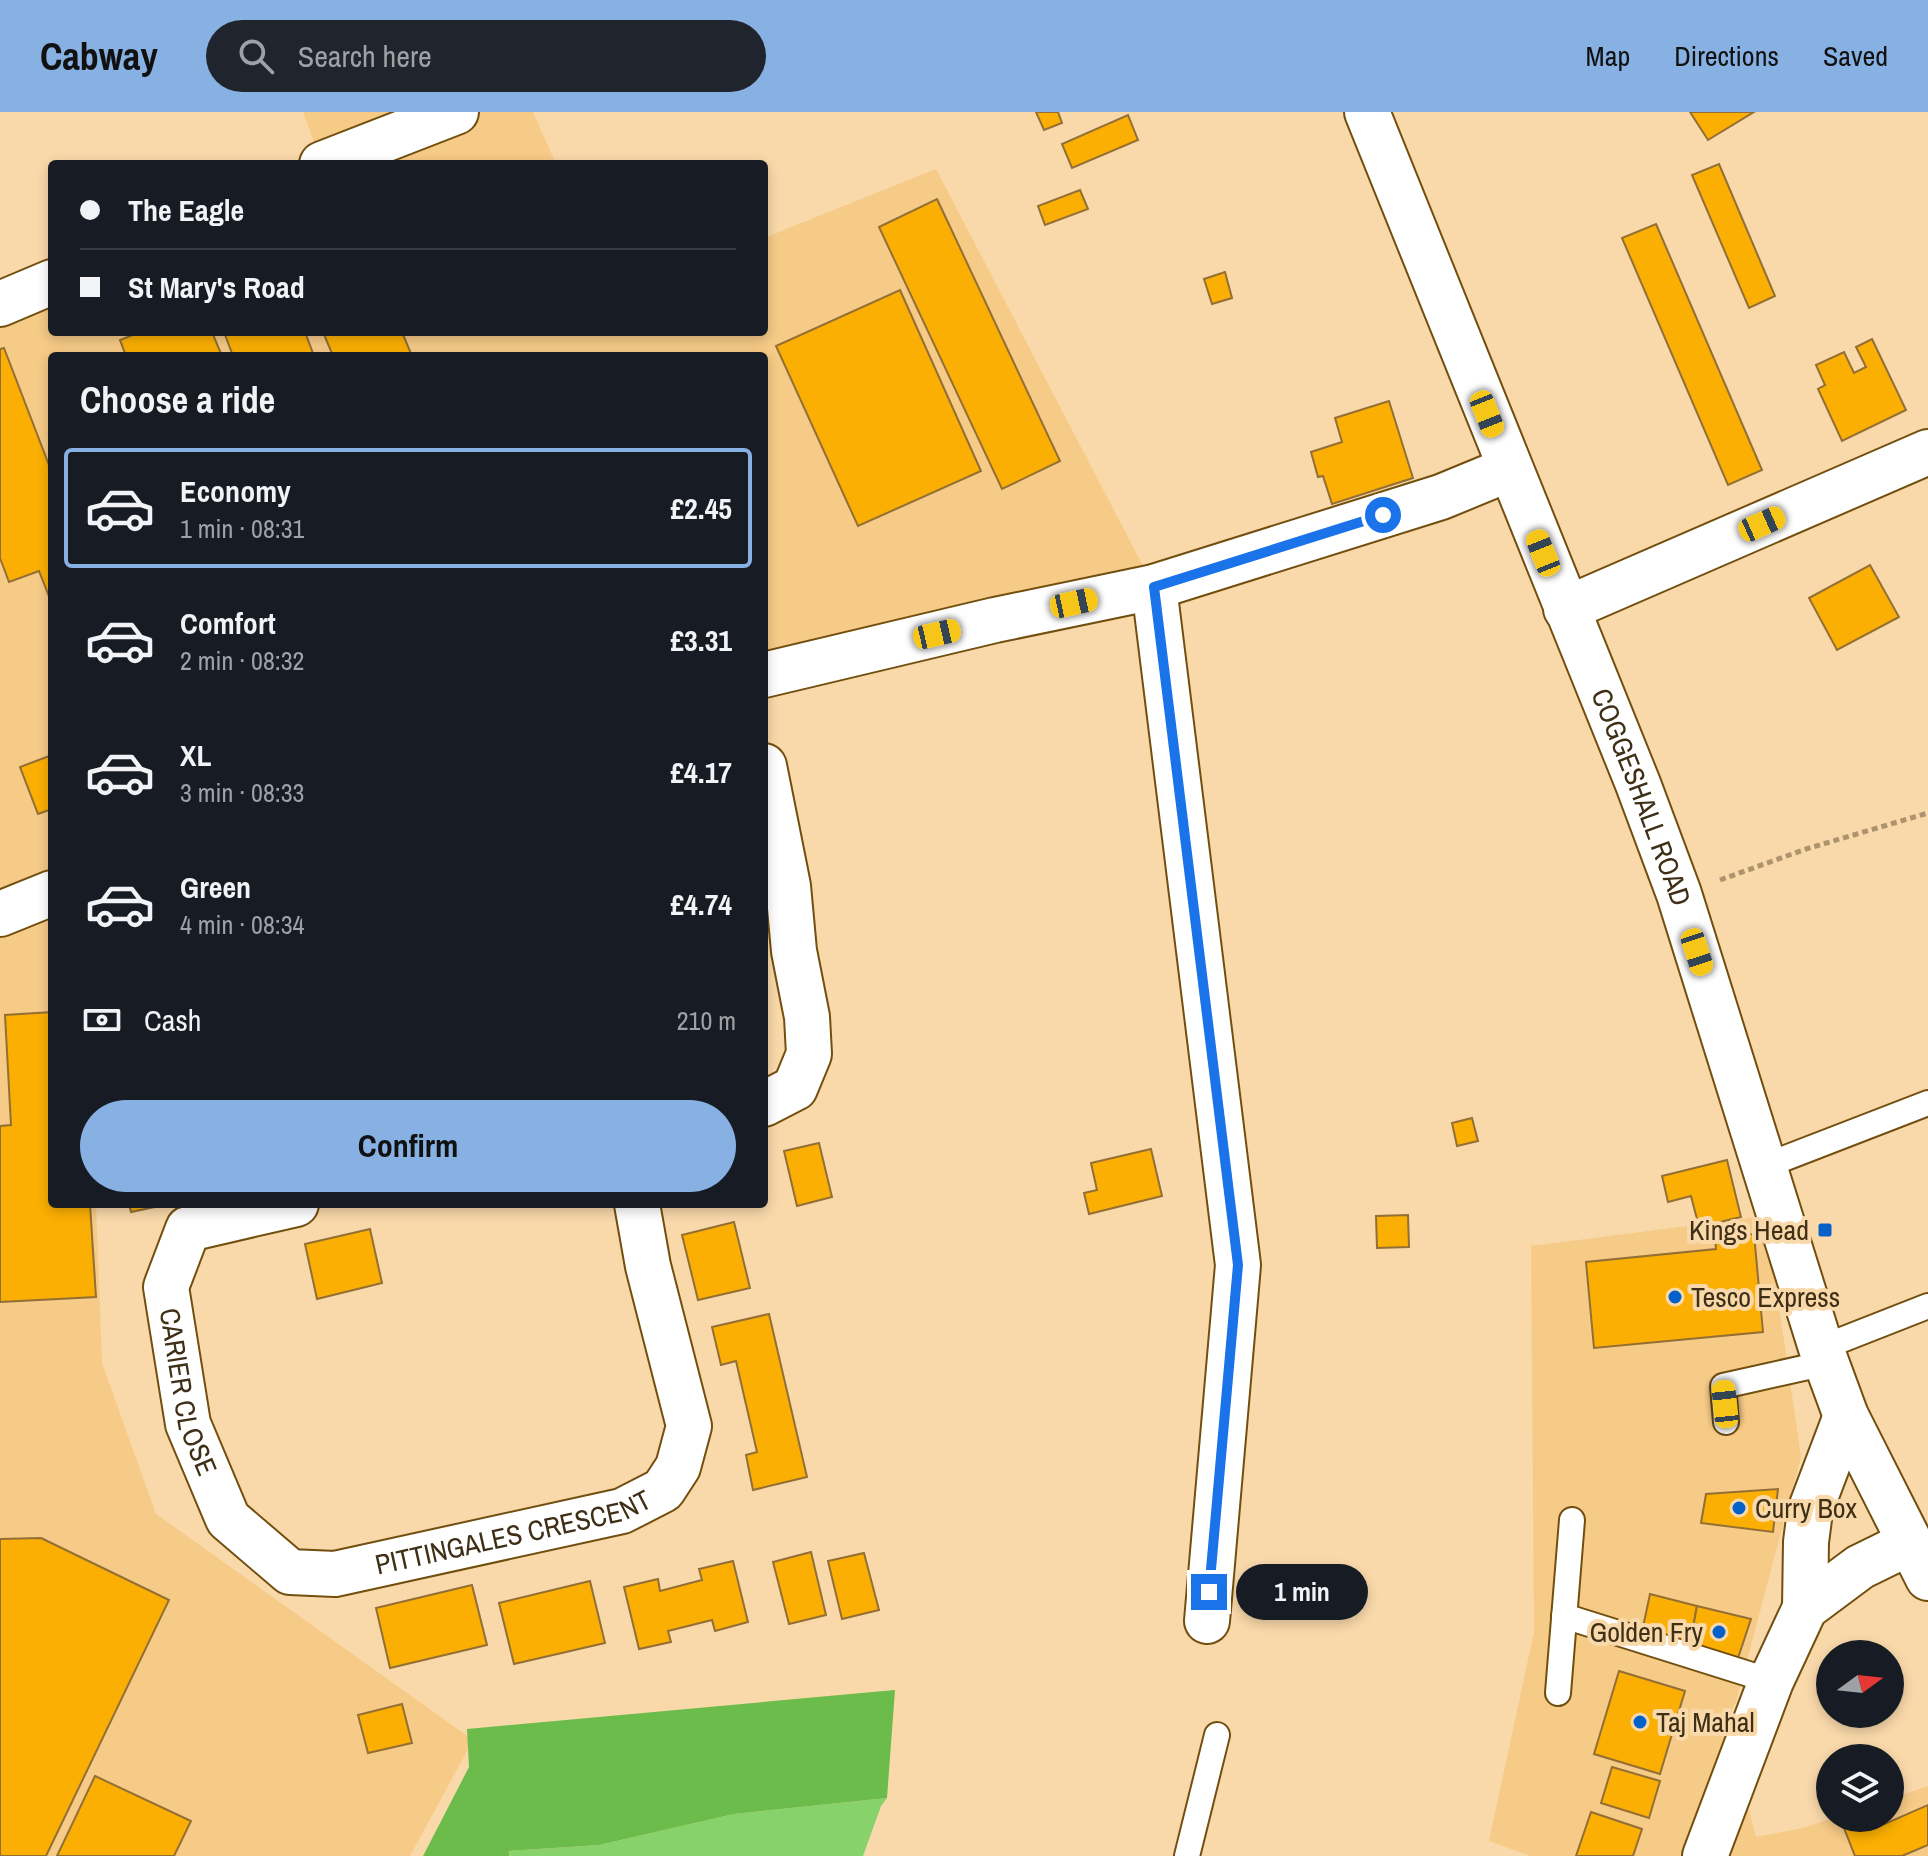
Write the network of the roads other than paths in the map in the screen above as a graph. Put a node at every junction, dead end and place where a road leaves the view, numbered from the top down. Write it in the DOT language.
graph roads {
  1 [pos="456,112"];
  2 [pos="1367,112"];
  3 [pos="332,160"];
  4 [pos="48,284"];
  5 [pos="0,304"];
  6 [pos="1928,452"];
  7 [pos="1509,469"];
  8 [pos="1154,587"];
  9 [pos="1566,609"];
  10 [pos="768,674"];
  11 [pos="768,786"];
  12 [pos="48,895"];
  13 [pos="0,914"];
  14 [pos="768,1102"];
  15 [pos="1928,1103"];
  16 [pos="1765,1166"];
  17 [pos="279,1208"];
  18 [pos="638,1208"];
  19 [pos="1928,1306"];
  20 [pos="1823,1355"];
  21 [pos="1846,1416"];
  22 [pos="1726,1422"];
  23 [pos="228,1519"];
  24 [pos="1572,1520"];
  25 [pos="1918,1561"];
  26 [pos="1805,1608"];
  27 [pos="1564,1616"];
  28 [pos="1207,1621"];
  29 [pos="1771,1681"];
  30 [pos="1558,1693"];
  31 [pos="1217,1735"];
  32 [pos="1187,1856"];
  33 [pos="1705,1856"];
  1 -- 3 [label="street"];
  2 -- 7 [label="street, COGGESHALL ROAD"];
  4 -- 5 [label="street"];
  6 -- 9 [label="street"];
  7 -- 8 [label="street"];
  7 -- 9 [label="street, COGGESHALL ROAD"];
  8 -- 10 [label="street"];
  8 -- 28 [label="street"];
  9 -- 16 [label="street, COGGESHALL ROAD"];
  11 -- 14 [label="street"];
  12 -- 13 [label="street"];
  15 -- 16 [label="lane"];
  16 -- 20 [label="street, COGGESHALL ROAD"];
  17 -- 23 [label="street, CARIER CLOSE"];
  18 -- 23 [label="street, PITTINGALES CRESCENT"];
  19 -- 20 [label="lane"];
  20 -- 21 [label="street, COGGESHALL ROAD"];
  20 -- 22 [label="lane"];
  21 -- 25 [label="street, COGGESHALL ROAD"];
  21 -- 26 [label="street"];
  24 -- 27 [label="lane"];
  25 -- 26 [label="street"];
  26 -- 29 [label="street"];
  27 -- 29 [label="lane"];
  27 -- 30 [label="lane"];
  29 -- 33 [label="street"];
  31 -- 32 [label="lane"];
}
